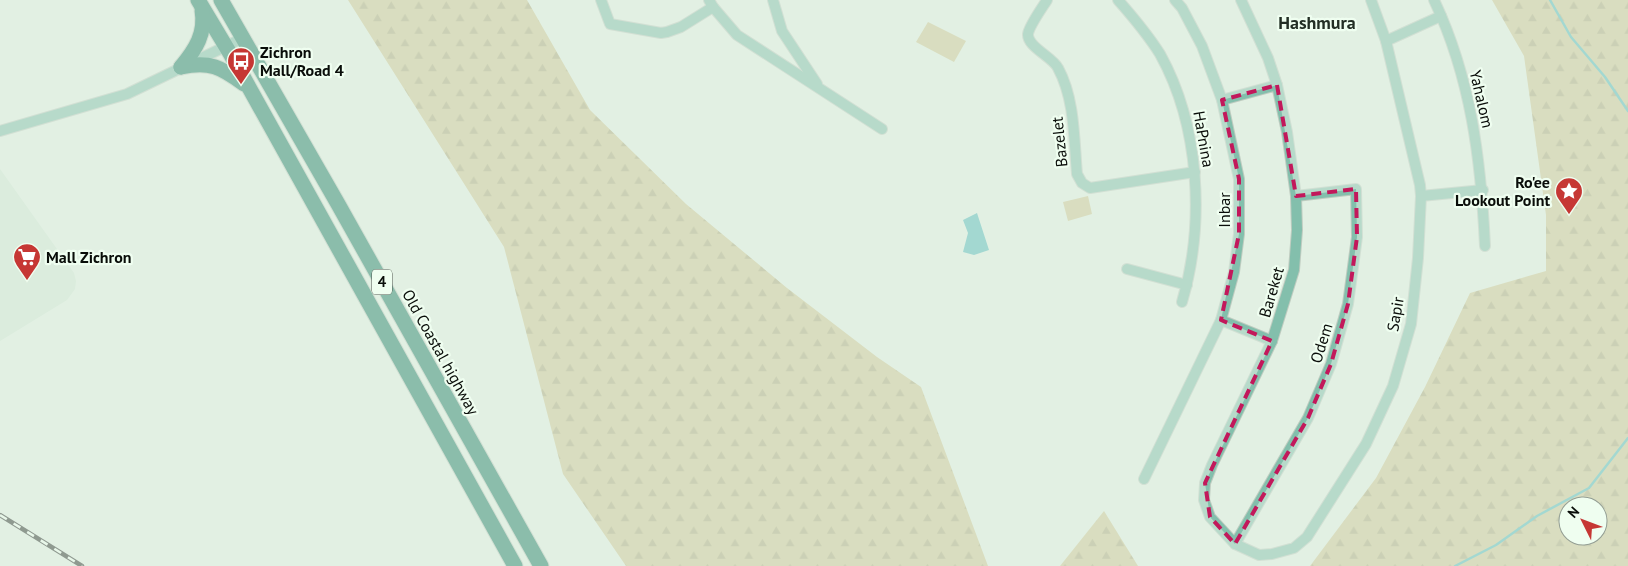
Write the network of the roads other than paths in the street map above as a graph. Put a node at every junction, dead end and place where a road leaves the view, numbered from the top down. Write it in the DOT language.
graph roads {
  1 [pos="221,0"];
  2 [pos="601,0"];
  3 [pos="773,0"];
  4 [pos="1047,0"];
  5 [pos="1118,0"];
  6 [pos="1175,0"];
  7 [pos="1241,0"];
  8 [pos="1371,0"];
  9 [pos="1434,0"];
  10 [pos="199,3"];
  11 [pos="711,4"];
  12 [pos="1441,16"];
  13 [pos="243,38"];
  14 [pos="1386,41"];
  15 [pos="226,46"];
  16 [pos="181,67"];
  17 [pos="1276,85"];
  18 [pos="248,86"];
  19 [pos="819,87"];
  20 [pos="1222,100"];
  21 [pos="882,129"];
  22 [pos="0,131"];
  23 [pos="1195,172"];
  24 [pos="1483,190"];
  25 [pos="1296,196"];
  26 [pos="1422,196"];
  27 [pos="1485,246"];
  28 [pos="1127,269"];
  29 [pos="1187,285"];
  30 [pos="1182,302"];
  31 [pos="1221,320"];
  32 [pos="1272,341"];
  33 [pos="1144,479"];
  34 [pos="1235,544"];
  35 [pos="515,566"];
  36 [pos="541,566"];
  1 -- 13 [label="highway, Old Coastal highway / 4"];
  2 -- 11 [label="street"];
  3 -- 19 [label="street"];
  4 -- 23 [label="street, Bazelet"];
  5 -- 23 [label="street, HaPnina"];
  6 -- 20 [label="street, Inbar"];
  7 -- 17 [label="street, Bareket"];
  8 -- 14 [label="street, Sapir"];
  9 -- 12 [label="street, Yahalom"];
  10 -- 15 [label="highway, 4"];
  10 -- 16 [label="highway"];
  11 -- 19 [label="street"];
  12 -- 14 [label="street"];
  12 -- 24 [label="street, Yahalom"];
  13 -- 15 [label="street"];
  13 -- 36 [label="highway, Old Coastal highway / 4"];
  14 -- 26 [label="street, Sapir"];
  15 -- 16 [label="street"];
  15 -- 18 [label="highway, 4"];
  16 -- 18 [label="highway"];
  16 -- 22 [label="street"];
  17 -- 20 [label="street"];
  17 -- 25 [label="street, Bareket"];
  18 -- 35 [label="highway, 4"];
  19 -- 21 [label="street"];
  20 -- 31 [label="street, Inbar"];
  23 -- 29 [label="street, HaPnina"];
  24 -- 26 [label="street"];
  24 -- 27 [label="street, Yahalom"];
  25 -- 32 [label="street, Bareket"];
  25 -- 34 [label="street, Odem"];
  26 -- 34 [label="street, Sapir"];
  28 -- 29 [label="street"];
  29 -- 30 [label="street, HaPnina"];
  31 -- 32 [label="street"];
  31 -- 33 [label="street, Inbar"];
  32 -- 34 [label="street, Bareket"];
}
